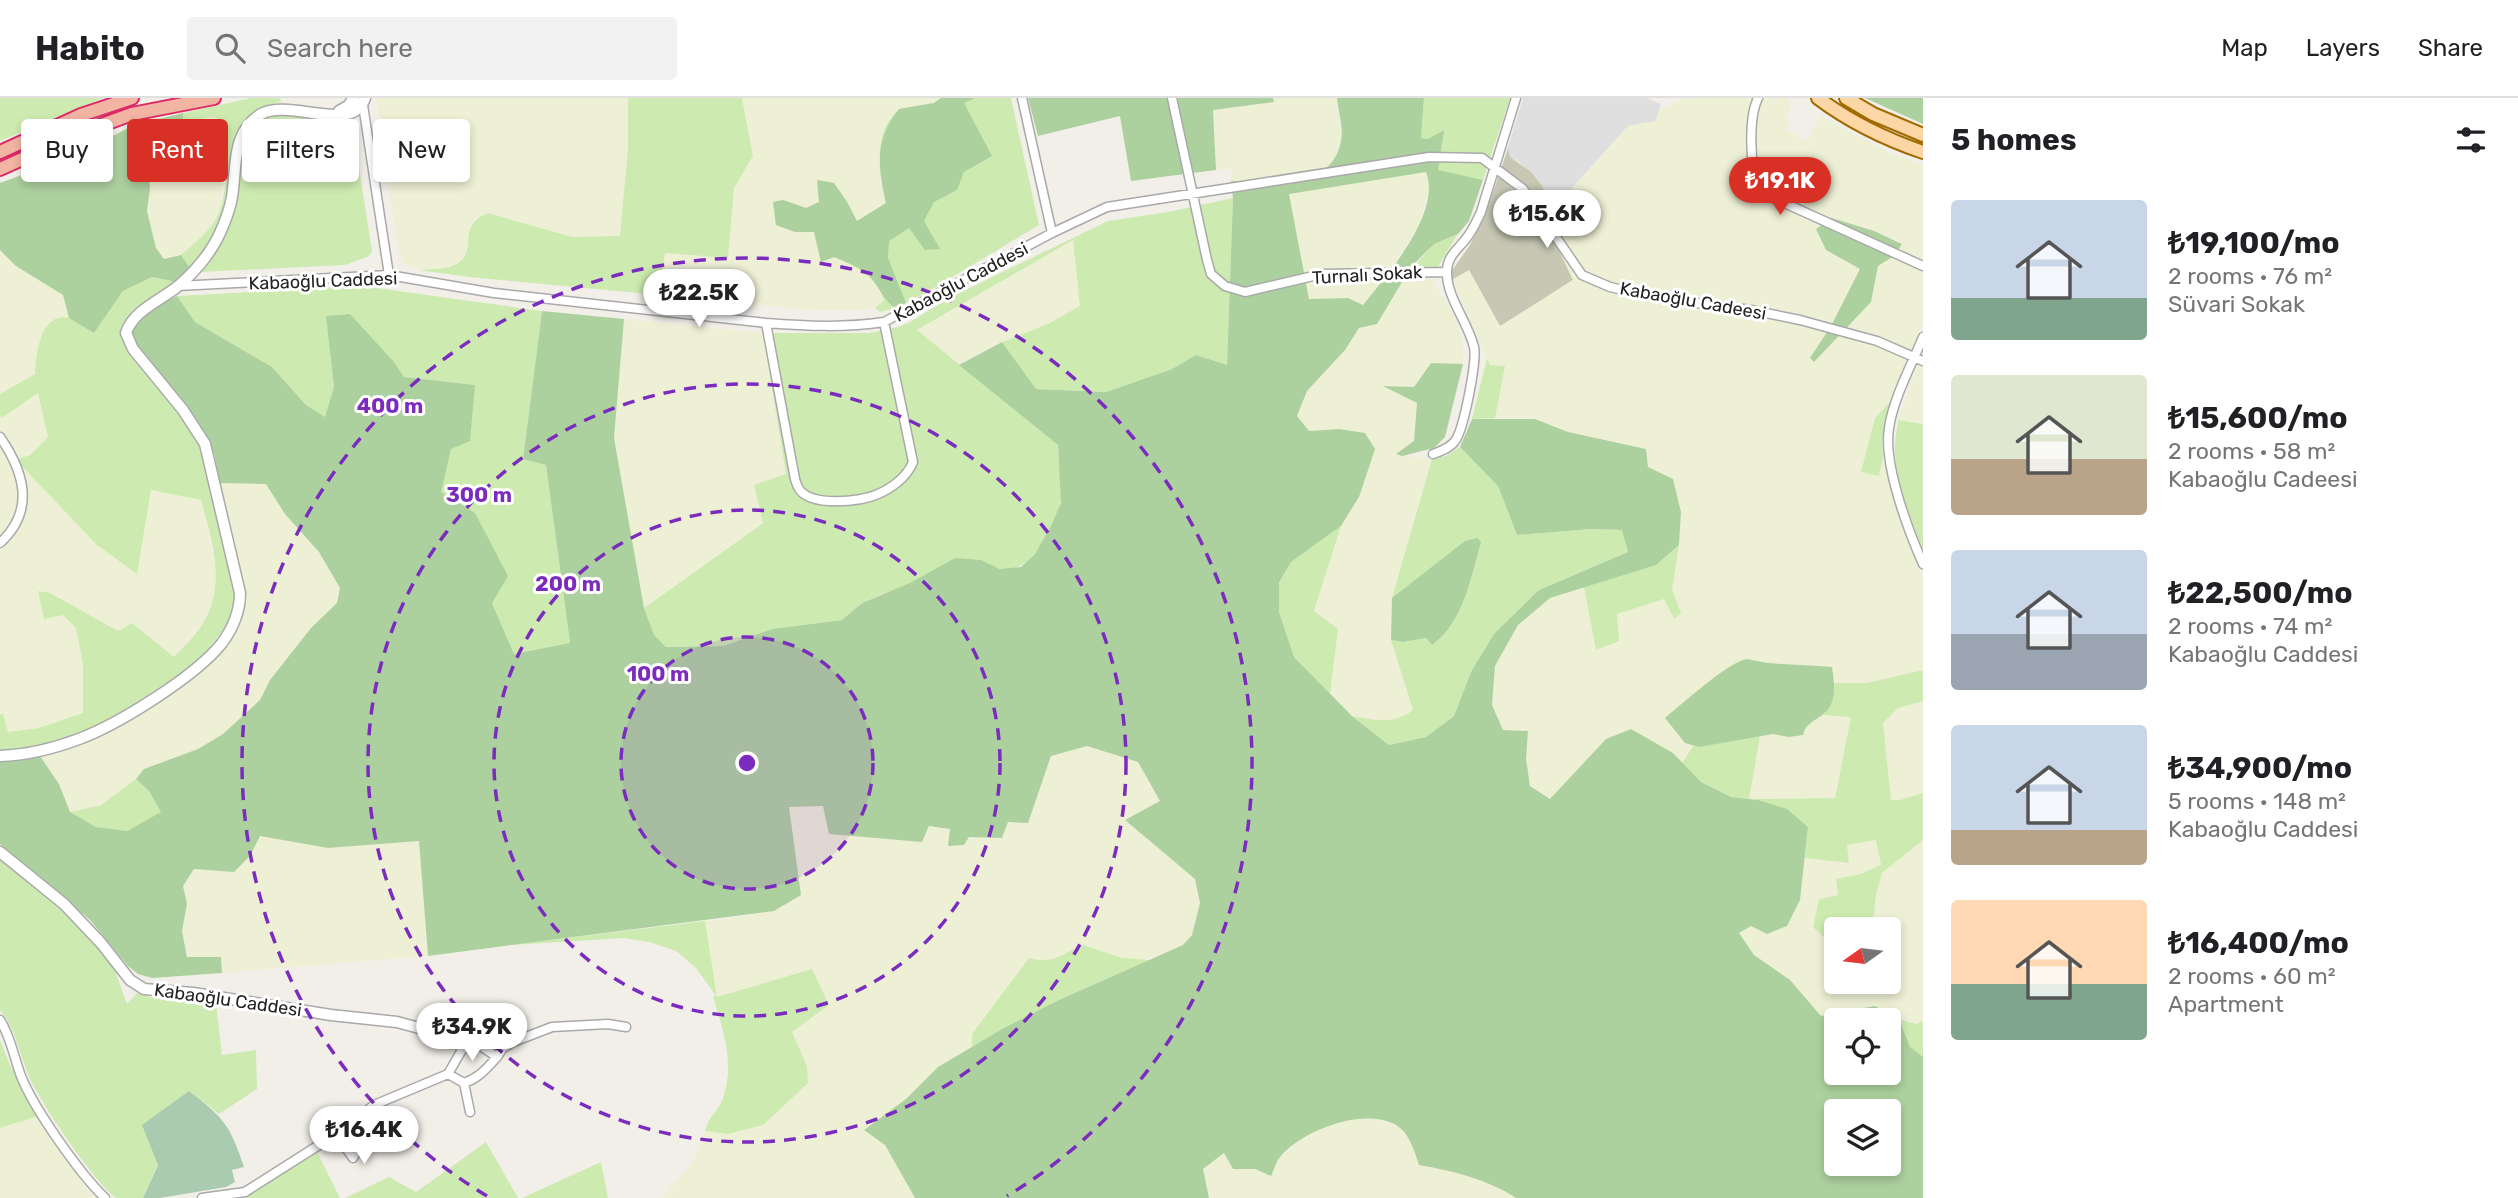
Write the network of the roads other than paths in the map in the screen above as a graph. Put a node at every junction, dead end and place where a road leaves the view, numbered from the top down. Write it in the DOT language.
graph roads {
  1 [pos="132,98"];
  2 [pos="214,98"];
  3 [pos="1022,98"];
  4 [pos="1172,98"];
  5 [pos="1516,98"];
  6 [pos="1758,98"];
  7 [pos="1818,98"];
  8 [pos="1846,98"];
  9 [pos="360,100"];
  10 [pos="1923,135"];
  11 [pos="0,152"];
  12 [pos="1923,152"];
  13 [pos="1495,167"];
  14 [pos="0,169"];
  15 [pos="1191,193"];
  16 [pos="1052,233"];
  17 [pos="1923,266"];
  18 [pos="1447,272"];
  19 [pos="389,275"];
  20 [pos="177,286"];
  21 [pos="884,322"];
  22 [pos="766,323"];
  23 [pos="1923,337"];
  24 [pos="1919,359"];
  25 [pos="0,437"];
  26 [pos="1433,454"];
  27 [pos="0,543"];
  28 [pos="1923,564"];
  29 [pos="0,756"];
  30 [pos="0,852"];
  31 [pos="0,1020"];
  32 [pos="626,1027"];
  33 [pos="463,1048"];
  34 [pos="497,1057"];
  35 [pos="448,1074"];
  36 [pos="464,1083"];
  37 [pos="470,1112"];
  38 [pos="362,1115"];
  39 [pos="337,1134"];
  40 [pos="105,1198"];
  41 [pos="202,1198"];
  1 -- 11 [label="highway"];
  2 -- 14 [label="highway"];
  3 -- 16 [label="street"];
  4 -- 15 [label="street, Turnalı Sokak"];
  5 -- 13 [label="street"];
  6 -- 17 [label="street"];
  7 -- 12 [label="main road"];
  8 -- 10 [label="main road"];
  9 -- 19 [label="street"];
  9 -- 20 [label="street"];
  13 -- 15 [label="street, Kabaoğlu Cadeesi"];
  13 -- 18 [label="street"];
  13 -- 24 [label="street, Kabaoğlu Cadeesi"];
  15 -- 16 [label="street, Kabaoğlu Caddesi"];
  15 -- 18 [label="street, Turnalı Sokak"];
  16 -- 21 [label="street, Kabaoğlu Caddesi"];
  18 -- 26 [label="street"];
  19 -- 20 [label="street, Kabaoğlu Caddesi"];
  19 -- 22 [label="street, Kabaoğlu Caddesi"];
  20 -- 29 [label="street"];
  21 -- 22 [label="street, Kabaoğlu Caddesi"];
  21 -- 22 [label="street"];
  23 -- 24 [label="street"];
  24 -- 28 [label="street"];
  25 -- 27 [label="street"];
  30 -- 33 [label="street, Kabaoğlu Caddesi"];
  31 -- 40 [label="street"];
  32 -- 34 [label="street"];
  33 -- 34 [label="street"];
  33 -- 35 [label="street"];
  34 -- 36 [label="street"];
  35 -- 36 [label="street"];
  35 -- 38 [label="street"];
  36 -- 37 [label="street"];
  38 -- 39 [label="street"];
  38 -- 39 [label="street"];
  39 -- 41 [label="street"];
}
